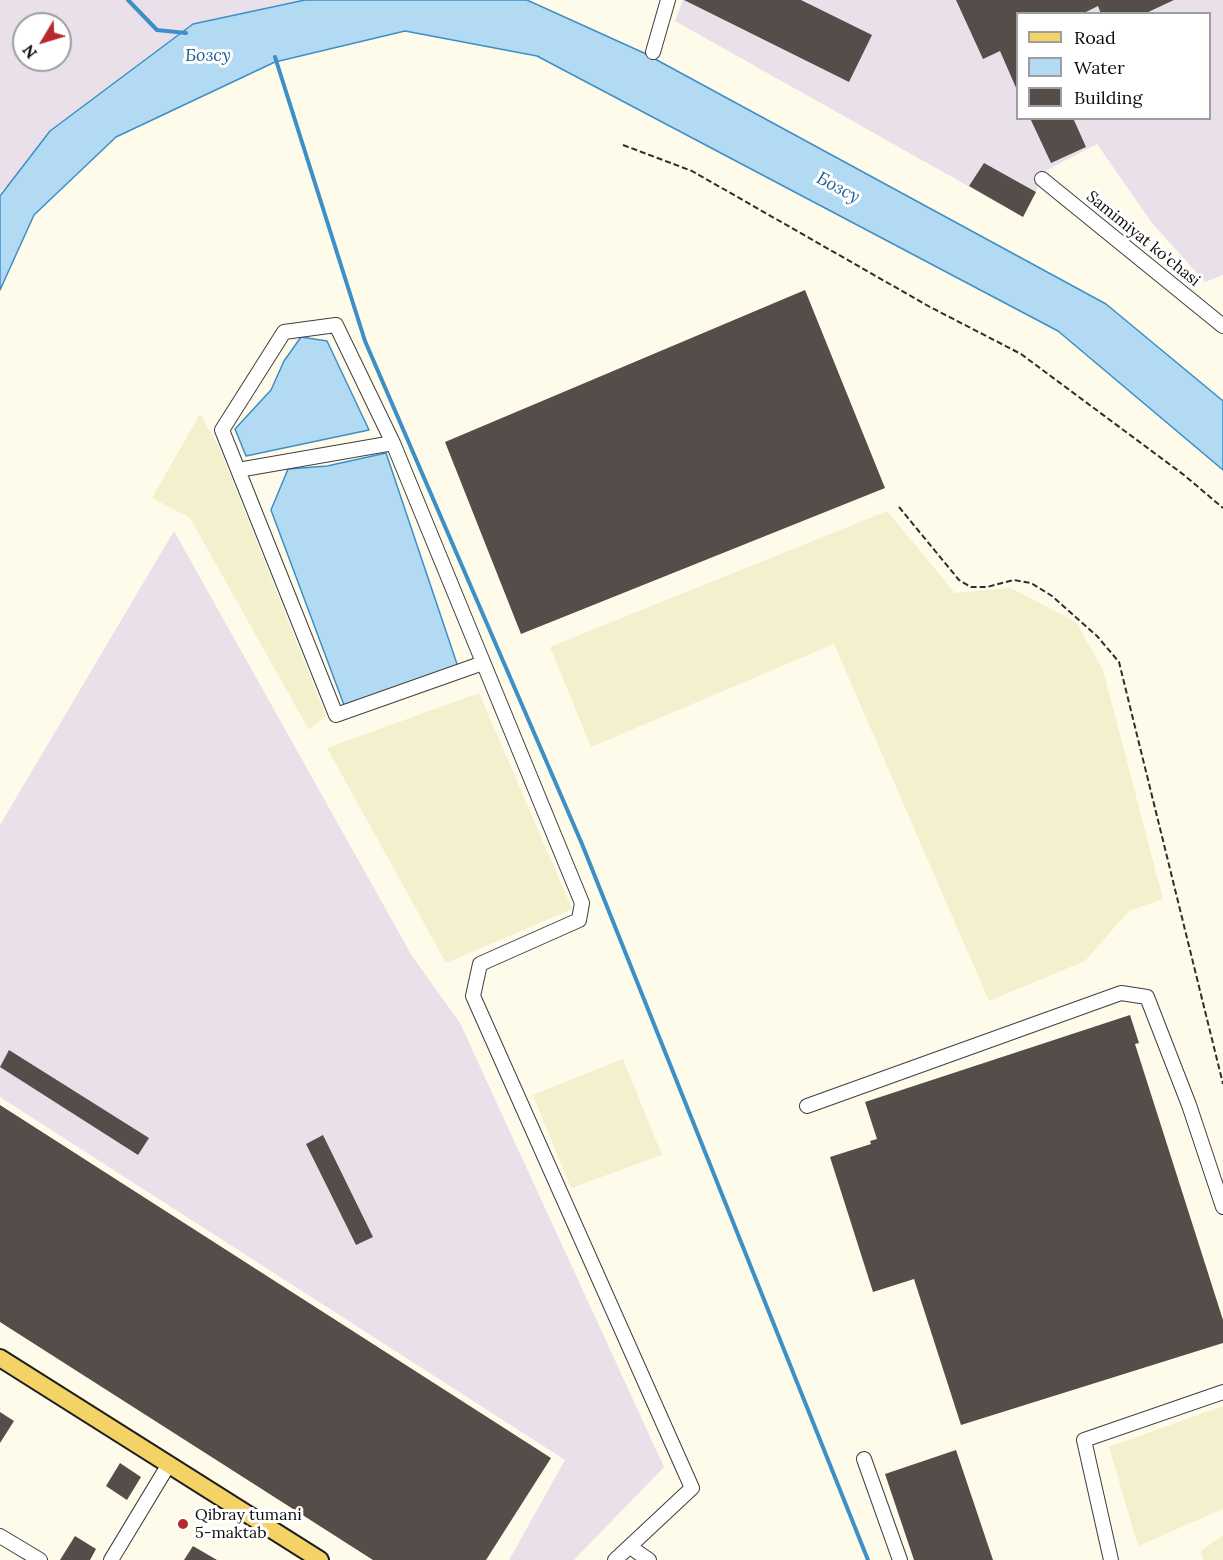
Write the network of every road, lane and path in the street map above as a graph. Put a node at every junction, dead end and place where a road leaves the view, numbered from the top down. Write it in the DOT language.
graph roads {
  1 [pos="668,0"];
  2 [pos="653,52"];
  3 [pos="623,145"];
  4 [pos="1042,179"];
  5 [pos="1223,326"];
  6 [pos="393,443"];
  7 [pos="238,470"];
  8 [pos="899,507"];
  9 [pos="1223,508"];
  10 [pos="483,663"];
  11 [pos="1223,1084"];
  12 [pos="807,1106"];
  13 [pos="1223,1207"];
  14 [pos="0,1358"];
  15 [pos="1223,1392"];
  16 [pos="864,1459"];
  17 [pos="169,1464"];
  18 [pos="0,1536"];
  19 [pos="630,1547"];
  20 [pos="40,1560"];
  21 [pos="111,1560"];
  22 [pos="320,1560"];
  23 [pos="615,1560"];
  24 [pos="649,1560"];
  25 [pos="900,1560"];
  26 [pos="1111,1560"];
  1 -- 2 [label="street"];
  3 -- 9 [label="path"];
  4 -- 5 [label="street, Samimiyat ko'chasi"];
  6 -- 7 [label="street"];
  6 -- 7 [label="street"];
  6 -- 10 [label="street"];
  7 -- 10 [label="street"];
  8 -- 11 [label="path"];
  10 -- 19 [label="street"];
  12 -- 13 [label="street"];
  14 -- 17 [label="main road"];
  15 -- 26 [label="street"];
  16 -- 25 [label="street"];
  17 -- 21 [label="street"];
  17 -- 22 [label="main road"];
  18 -- 20 [label="street"];
  19 -- 23 [label="street"];
  19 -- 24 [label="street"];
}
